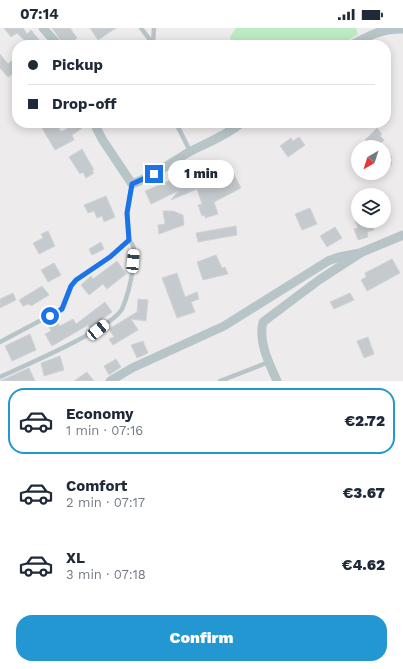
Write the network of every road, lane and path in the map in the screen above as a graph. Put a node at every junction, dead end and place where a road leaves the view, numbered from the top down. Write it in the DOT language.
graph roads {
  1 [pos="43,28"];
  2 [pos="141,28"];
  3 [pos="154,28"];
  4 [pos="400,29"];
  5 [pos="54,40"];
  6 [pos="149,40"];
  7 [pos="153,40"];
  8 [pos="361,40"];
  9 [pos="96,128"];
  10 [pos="178,128"];
  11 [pos="234,128"];
  12 [pos="190,152"];
  13 [pos="132,184"];
  14 [pos="403,235"];
  15 [pos="129,240"];
  16 [pos="360,253"];
  17 [pos="0,342"];
  18 [pos="269,362"];
  19 [pos="0,377"];
  20 [pos="110,381"];
  21 [pos="220,381"];
  22 [pos="277,381"];
  1 -- 5 [label="street"];
  2 -- 6 [label="lane"];
  3 -- 7 [label="lane"];
  4 -- 8 [label="street"];
  9 -- 13 [label="street"];
  10 -- 12 [label="lane"];
  11 -- 12 [label="street"];
  12 -- 13 [label="street"];
  13 -- 15 [label="lane"];
  14 -- 16 [label="street"];
  15 -- 17 [label="lane"];
  15 -- 19 [label="lane"];
  16 -- 18 [label="street"];
  16 -- 20 [label="street"];
  18 -- 21 [label="lane"];
  18 -- 22 [label="street"];
}
